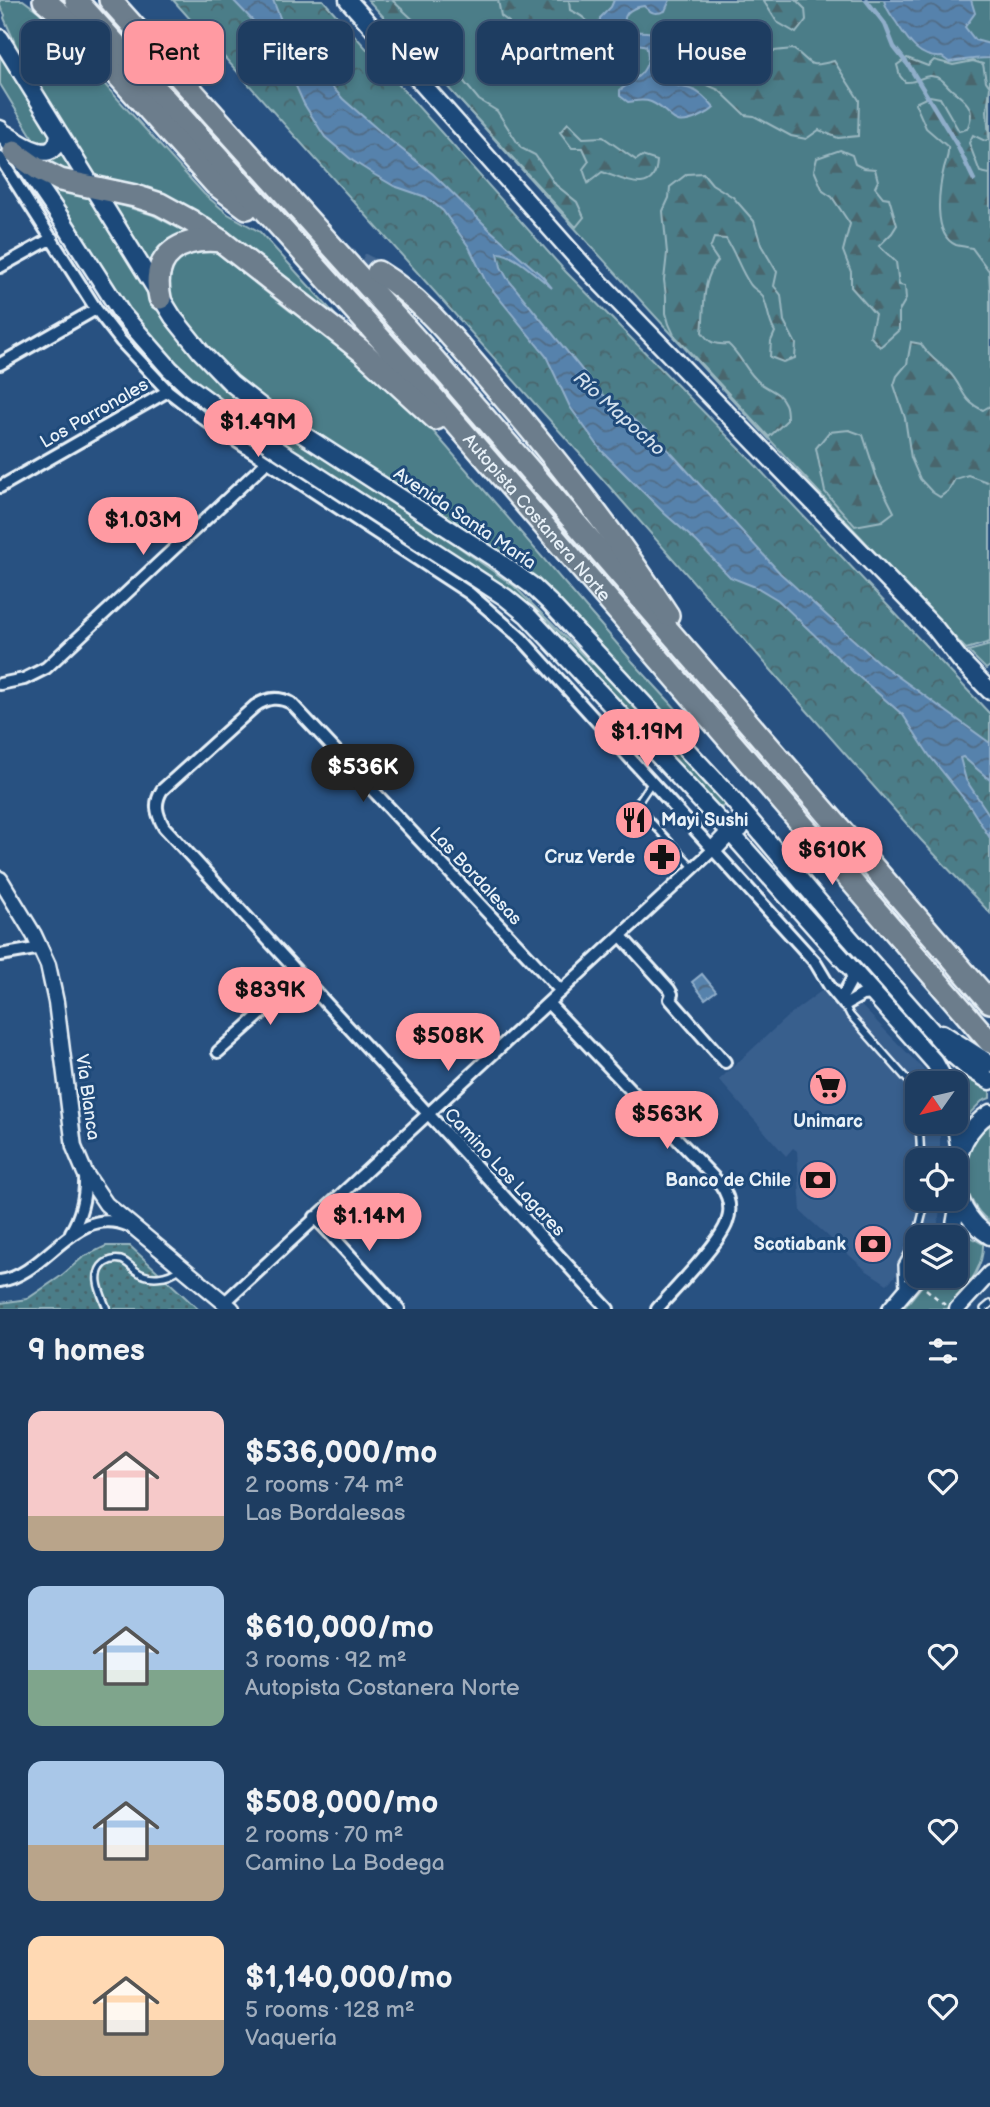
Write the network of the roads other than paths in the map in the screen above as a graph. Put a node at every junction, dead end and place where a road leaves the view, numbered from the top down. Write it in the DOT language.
graph roads {
  1 [pos="44,0"];
  2 [pos="76,0"];
  3 [pos="110,0"];
  4 [pos="348,0"];
  5 [pos="0,38"];
  6 [pos="0,130"];
  7 [pos="59,133"];
  8 [pos="7,155"];
  9 [pos="92,187"];
  10 [pos="247,208"];
  11 [pos="52,238"];
  12 [pos="222,241"];
  13 [pos="0,267"];
  14 [pos="379,272"];
  15 [pos="160,298"];
  16 [pos="96,309"];
  17 [pos="0,364"];
  18 [pos="168,391"];
  19 [pos="267,462"];
  20 [pos="0,486"];
  21 [pos="549,531"];
  22 [pos="935,628"];
  23 [pos="699,667"];
  24 [pos="990,675"];
  25 [pos="0,684"];
  26 [pos="990,691"];
  27 [pos="652,781"];
  28 [pos="156,808"];
  29 [pos="730,832"];
  30 [pos="773,846"];
  31 [pos="714,849"];
  32 [pos="753,858"];
  33 [pos="694,868"];
  34 [pos="0,879"];
  35 [pos="621,936"];
  36 [pos="41,948"];
  37 [pos="0,955"];
  38 [pos="851,968"];
  39 [pos="302,978"];
  40 [pos="561,991"];
  41 [pos="873,994"];
  42 [pos="843,1002"];
  43 [pos="990,1002"];
  44 [pos="548,1003"];
  45 [pos="915,1013"];
  46 [pos="990,1042"];
  47 [pos="218,1052"];
  48 [pos="725,1062"];
  49 [pos="990,1063"];
  50 [pos="939,1071"];
  51 [pos="905,1077"];
  52 [pos="990,1081"];
  53 [pos="990,1113"];
  54 [pos="427,1114"];
  55 [pos="961,1148"];
  56 [pos="85,1173"];
  57 [pos="923,1211"];
  58 [pos="967,1211"];
  59 [pos="315,1217"];
  60 [pos="135,1229"];
  61 [pos="70,1235"];
  62 [pos="990,1236"];
  63 [pos="902,1265"];
  64 [pos="182,1266"];
  65 [pos="905,1267"];
  66 [pos="990,1273"];
  67 [pos="0,1281"];
  68 [pos="906,1288"];
  69 [pos="903,1293"];
  70 [pos="990,1304"];
  71 [pos="965,1305"];
  72 [pos="228,1306"];
  73 [pos="107,1309"];
  74 [pos="399,1309"];
  75 [pos="608,1309"];
  76 [pos="657,1309"];
  77 [pos="890,1309"];
  78 [pos="984,1309"];
  1 -- 10 [label="highway"];
  2 -- 21 [label="highway, Autopista Costanera Norte"];
  3 -- 23 [label="highway, Autopista Costanera Norte"];
  4 -- 22 [label="main road"];
  5 -- 7 [label="main road, Avenida Santa María"];
  6 -- 7 [label="main road"];
  6 -- 8 [label="main road"];
  7 -- 9 [label="main road, Avenida Santa María"];
  8 -- 9 [label="highway"];
  8 -- 11 [label="street"];
  8 -- 29 [label="main road"];
  9 -- 12 [label="highway"];
  9 -- 15 [label="main road, Avenida Santa María"];
  11 -- 13 [label="street"];
  11 -- 16 [label="street"];
  12 -- 15 [label="highway"];
  12 -- 21 [label="highway"];
  14 -- 23 [label="highway"];
  15 -- 30 [label="main road, Avenida Santa María"];
  16 -- 17 [label="street"];
  16 -- 18 [label="street"];
  18 -- 19 [label="street"];
  18 -- 20 [label="street, Los Parronales"];
  19 -- 25 [label="street"];
  19 -- 27 [label="street"];
  21 -- 46 [label="highway, Autopista Costanera Norte"];
  22 -- 24 [label="main road"];
  22 -- 26 [label="main road"];
  23 -- 43 [label="highway, Autopista Costanera Norte"];
  27 -- 31 [label="street"];
  27 -- 33 [label="lane"];
  28 -- 39 [label="street, Camino Los Lagares"];
  28 -- 40 [label="street, Las Bordalesas"];
  29 -- 30 [label="main road"];
  29 -- 31 [label="main road"];
  29 -- 32 [label="main road"];
  30 -- 45 [label="main road, Avenida Santa María"];
  31 -- 32 [label="main road"];
  31 -- 33 [label="street"];
  31 -- 42 [label="street"];
  32 -- 38 [label="main road"];
  33 -- 35 [label="street"];
  34 -- 36 [label="street, Vía Blanca"];
  35 -- 40 [label="street"];
  35 -- 48 [label="street"];
  36 -- 37 [label="street"];
  36 -- 56 [label="street, Vía Blanca"];
  38 -- 41 [label="main road"];
  38 -- 42 [label="street"];
  39 -- 47 [label="street"];
  39 -- 54 [label="street, Camino Los Lagares"];
  40 -- 44 [label="street"];
  41 -- 42 [label="street"];
  41 -- 50 [label="main road"];
  42 -- 51 [label="lane"];
  44 -- 54 [label="street"];
  44 -- 76 [label="street"];
  45 -- 49 [label="main road"];
  45 -- 52 [label="main road, Avenida Santa María"];
  53 -- 55 [label="main road"];
  54 -- 59 [label="street"];
  54 -- 75 [label="street, Camino Los Lagares"];
  56 -- 60 [label="street, Vía Blanca"];
  56 -- 61 [label="street"];
  57 -- 63 [label="lane"];
  58 -- 62 [label="main road"];
  59 -- 72 [label="street"];
  59 -- 74 [label="street"];
  60 -- 61 [label="street"];
  60 -- 64 [label="street, Vía Blanca"];
  61 -- 67 [label="street"];
  63 -- 65 [label="lane"];
  63 -- 69 [label="lane"];
  64 -- 72 [label="street, Vía Blanca"];
  64 -- 73 [label="lane"];
  66 -- 71 [label="street"];
  68 -- 69 [label="street"];
  69 -- 77 [label="street"];
  70 -- 78 [label="lane"];
}
